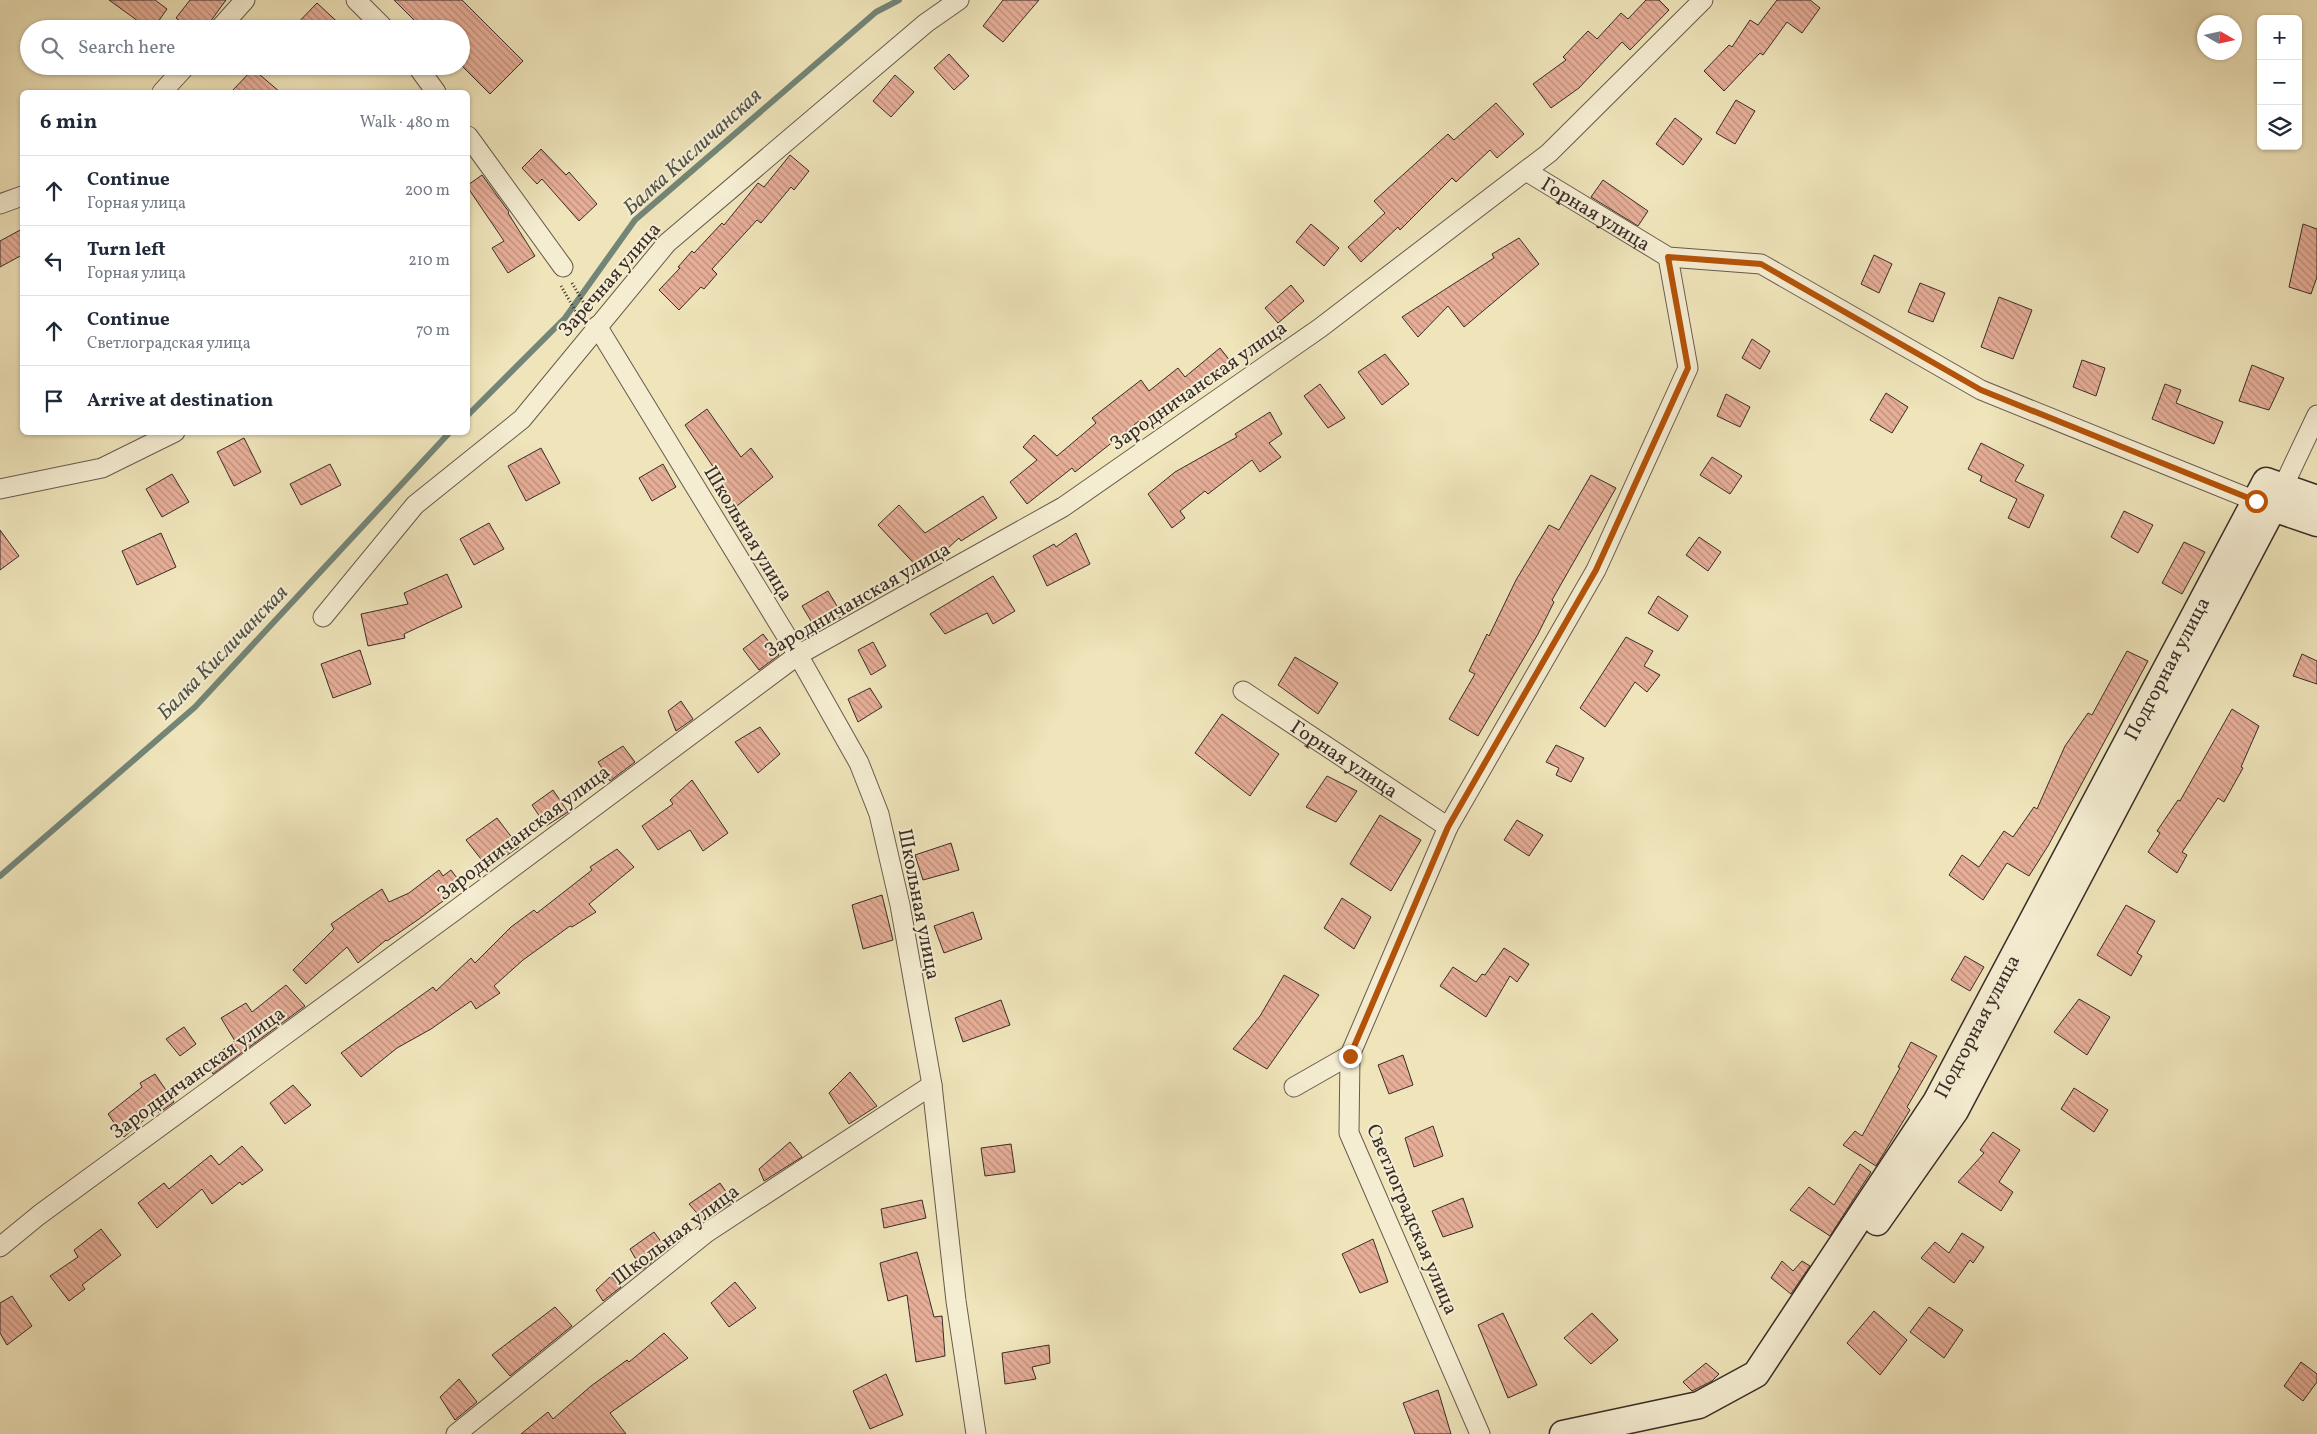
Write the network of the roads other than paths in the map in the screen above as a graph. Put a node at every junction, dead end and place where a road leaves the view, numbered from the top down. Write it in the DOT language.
graph roads {
  1 [pos="246,0"];
  2 [pos="356,0"];
  3 [pos="959,0"];
  4 [pos="1703,0"];
  5 [pos="228,20"];
  6 [pos="376,20"];
  7 [pos="178,75"];
  8 [pos="424,75"];
  9 [pos="164,90"];
  10 [pos="435,90"];
  11 [pos="470,139"];
  12 [pos="1526,171"];
  13 [pos="20,197"];
  14 [pos="0,204"];
  15 [pos="1668,257"];
  16 [pos="562,265"];
  17 [pos="596,328"];
  18 [pos="2317,415"];
  19 [pos="169,435"];
  20 [pos="0,489"];
  21 [pos="2269,494"];
  22 [pos="2317,498"];
  23 [pos="2317,523"];
  24 [pos="323,616"];
  25 [pos="798,655"];
  26 [pos="1243,691"];
  27 [pos="1448,827"];
  28 [pos="1437,851"];
  29 [pos="1350,1056"];
  30 [pos="932,1085"];
  31 [pos="1294,1087"];
  32 [pos="0,1248"];
  33 [pos="1599,1430"];
  34 [pos="456,1434"];
  35 [pos="976,1434"];
  36 [pos="1480,1434"];
  37 [pos="1563,1434"];
  38 [pos="1633,1434"];
  1 -- 5 [label="street"];
  2 -- 6 [label="street"];
  3 -- 17 [label="street, Заречная улица"];
  4 -- 12 [label="street, Зародничанская улица"];
  7 -- 9 [label="street"];
  8 -- 10 [label="street"];
  11 -- 16 [label="street"];
  12 -- 15 [label="street, Горная улица"];
  12 -- 25 [label="street, Зародничанская улица"];
  13 -- 14 [label="street"];
  15 -- 21 [label="street, Горная улица"];
  15 -- 27 [label="street, Горная улица"];
  17 -- 24 [label="street, Заречная улица"];
  17 -- 25 [label="street, Школьная улица"];
  18 -- 21 [label="street, Подгорная улица"];
  19 -- 20 [label="street"];
  21 -- 22 [label="street, Горная улица"];
  21 -- 23 [label="street, Горная улица"];
  21 -- 33 [label="street, Подгорная улица"];
  21 -- 38 [label="street"];
  25 -- 30 [label="street, Школьная улица"];
  25 -- 32 [label="street, Зародничанская улица"];
  26 -- 27 [label="street, Горная улица"];
  27 -- 28 [label="street, Горная улица"];
  28 -- 29 [label="street, Светлоградская улица"];
  29 -- 31 [label="street"];
  29 -- 36 [label="street, Светлоградская улица"];
  30 -- 34 [label="street, Школьная улица"];
  30 -- 35 [label="street, Школьная улица"];
  33 -- 37 [label="street, Подгорная улица"];
}
